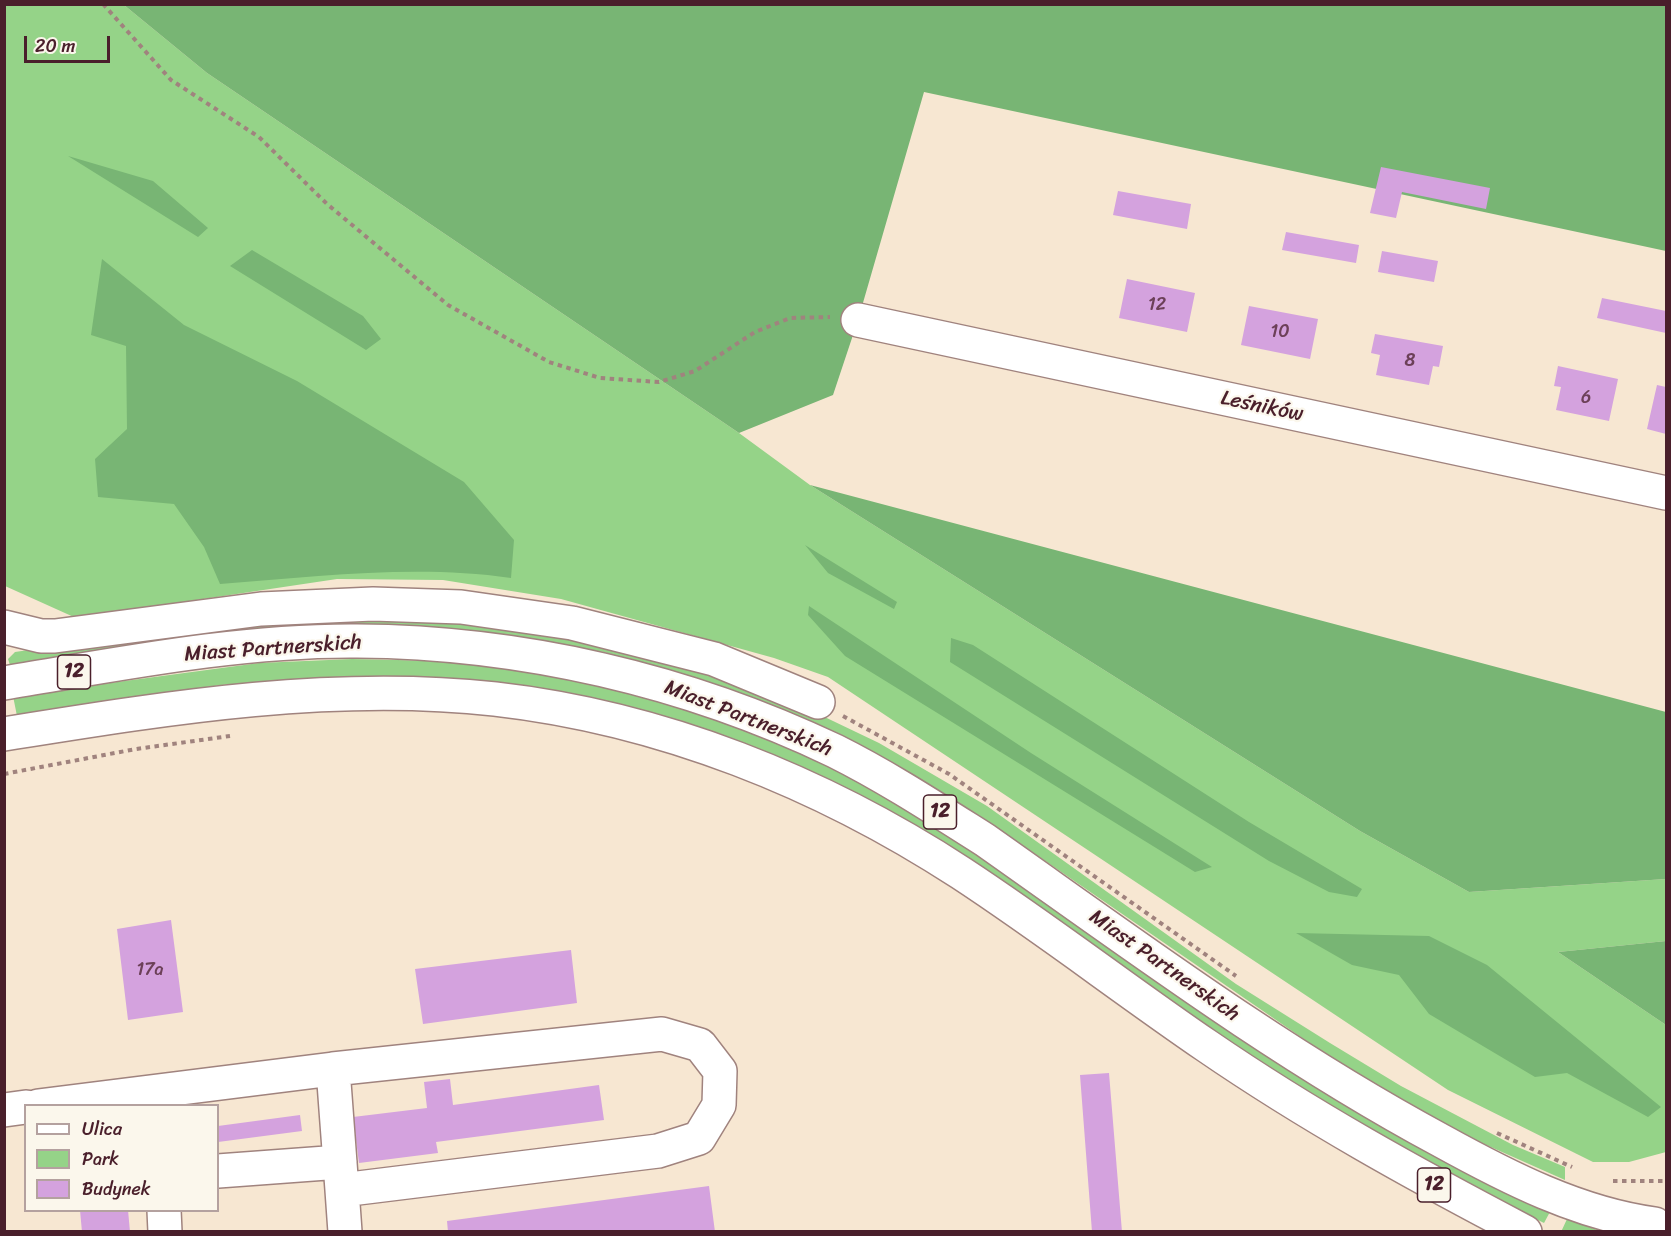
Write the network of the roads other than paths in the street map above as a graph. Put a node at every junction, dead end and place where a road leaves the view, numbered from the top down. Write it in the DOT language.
graph roads {
  1 [pos="858,320"];
  2 [pos="1666,493"];
  3 [pos="4,627"];
  4 [pos="4,683"];
  5 [pos="818,702"];
  6 [pos="4,734"];
  7 [pos="333,1069"];
  8 [pos="54,1104"];
  9 [pos="24,1107"];
  10 [pos="4,1110"];
  11 [pos="219,1171"];
  12 [pos="341,1176"];
  13 [pos="164,1212"];
  14 [pos="1654,1225"];
  15 [pos="165,1232"];
  16 [pos="345,1232"];
  17 [pos="1525,1232"];
  1 -- 2 [label="main road, Leśników"];
  3 -- 5 [label="main road"];
  4 -- 14 [label="main road, Miast Partnerskich / 12"];
  6 -- 17 [label="main road, Miast Partnerskich / 12"];
  7 -- 8 [label="main road"];
  7 -- 12 [label="main road"];
  7 -- 12 [label="main road"];
  9 -- 10 [label="main road"];
  11 -- 12 [label="main road"];
  12 -- 16 [label="main road"];
  13 -- 15 [label="main road"];
}
